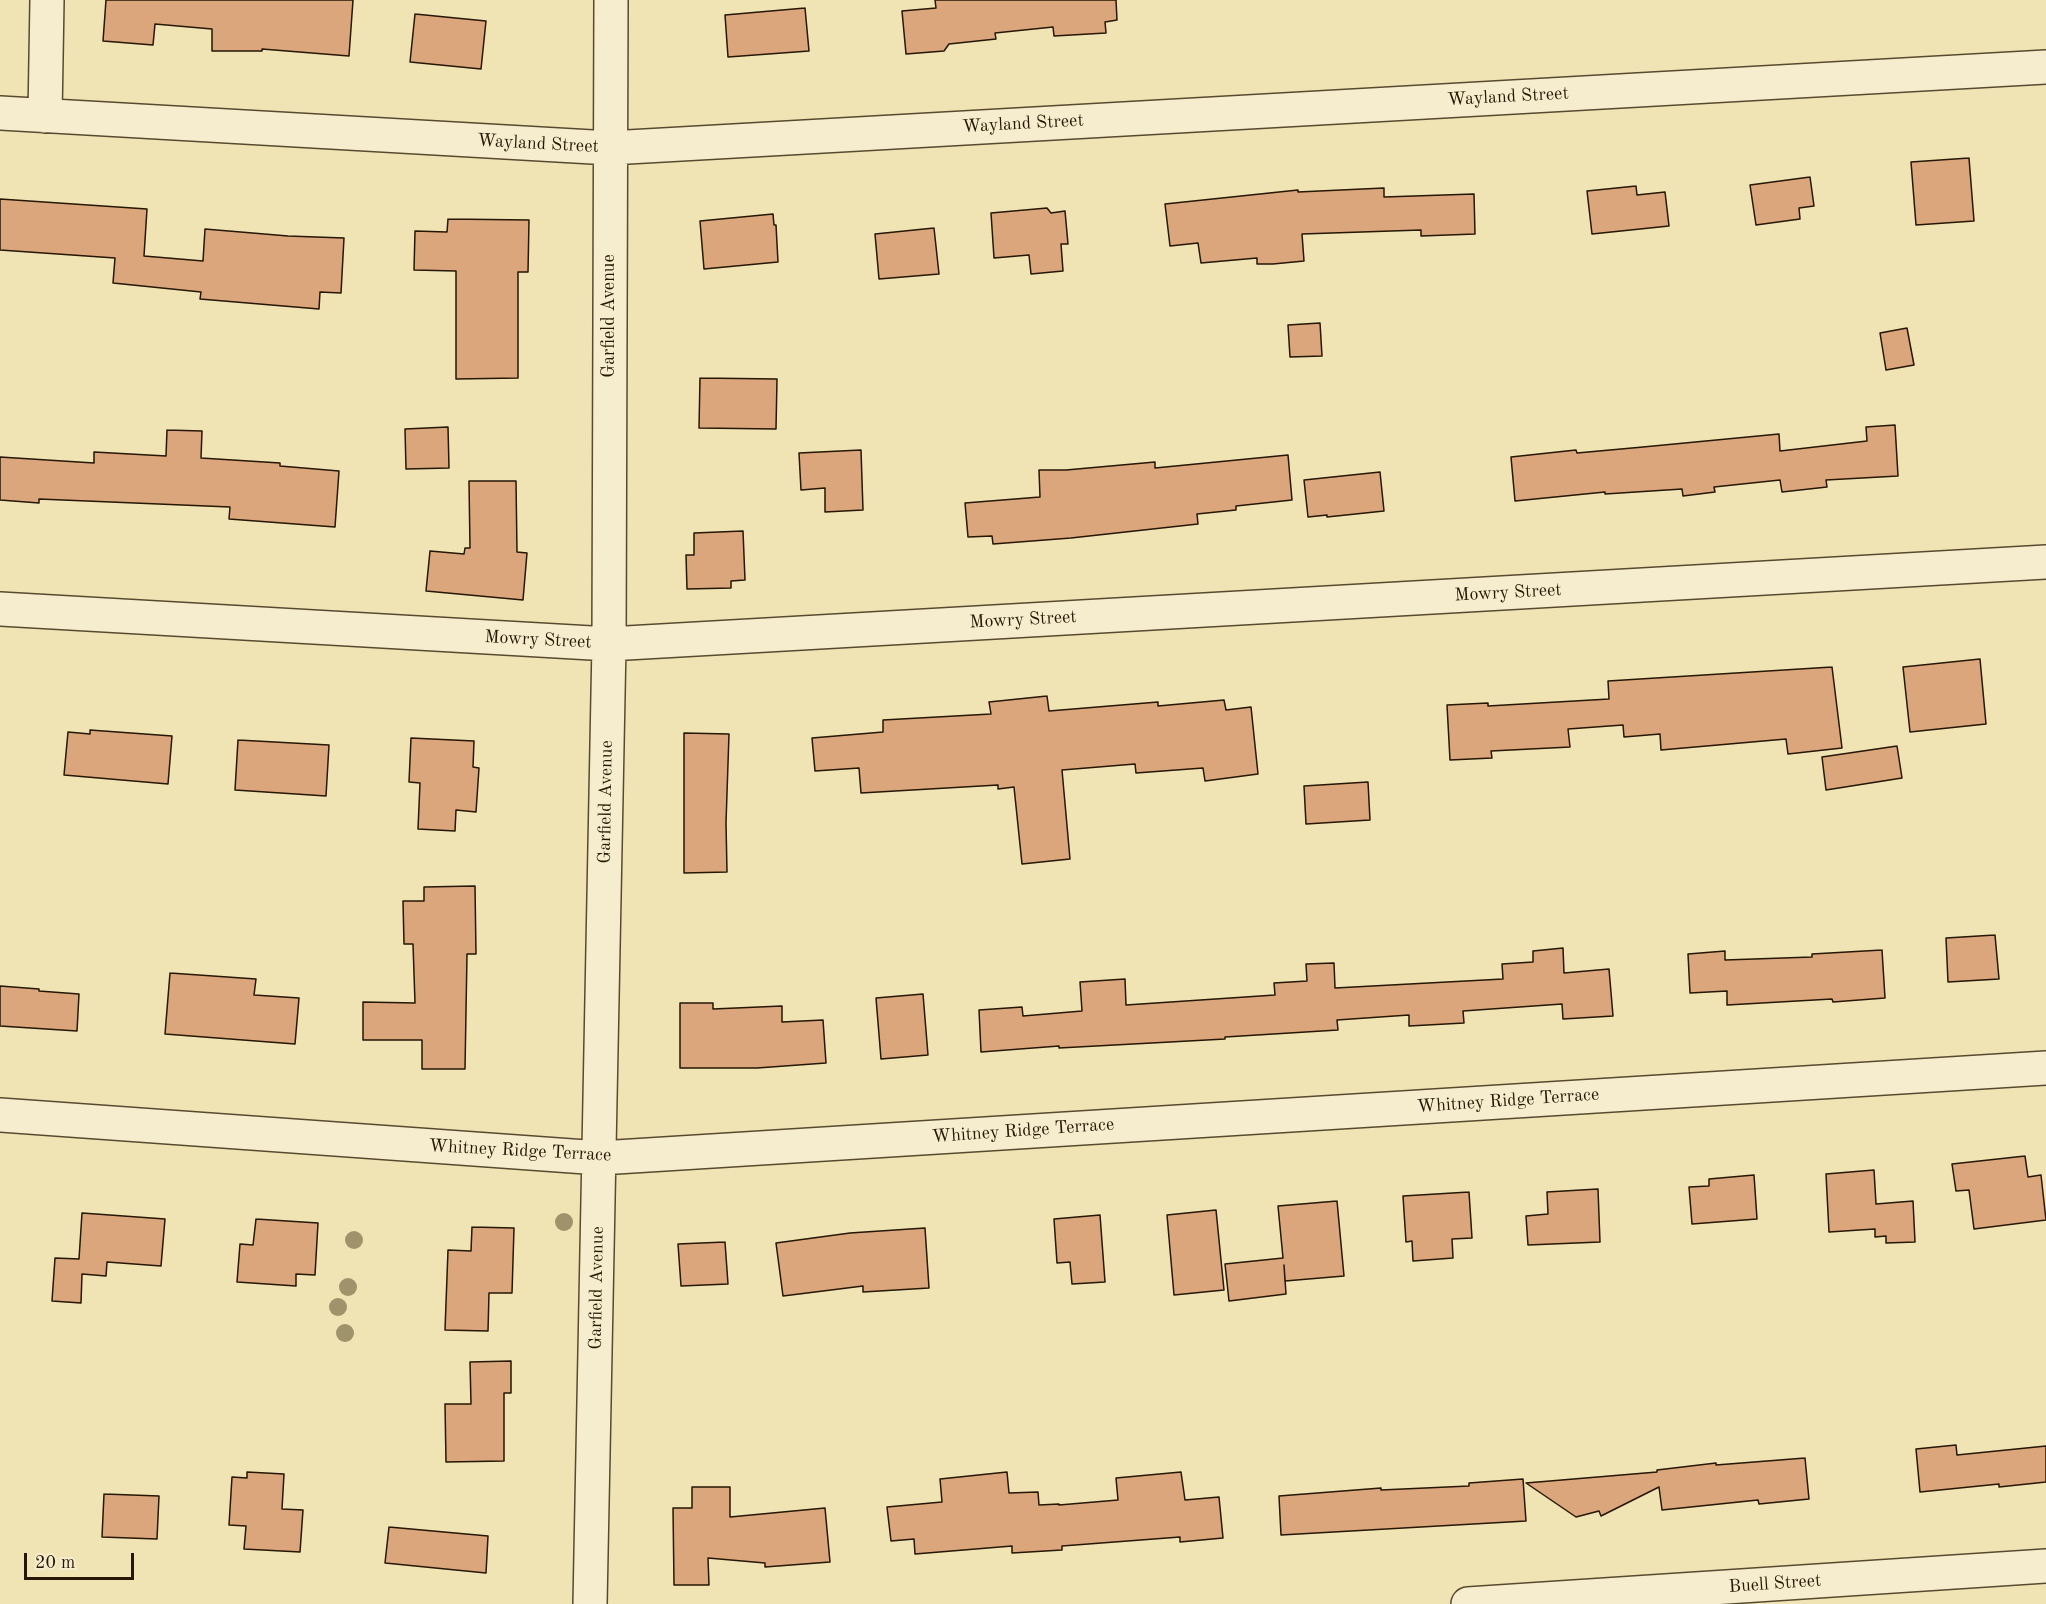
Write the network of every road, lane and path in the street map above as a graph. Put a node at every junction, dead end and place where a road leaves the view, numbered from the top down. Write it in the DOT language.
graph roads {
  1 [pos="47,0"];
  2 [pos="611,0"];
  3 [pos="2046,67"];
  4 [pos="0,113"];
  5 [pos="45,116"];
  6 [pos="610,148"];
  7 [pos="2046,562"];
  8 [pos="0,609"];
  9 [pos="609,644"];
  10 [pos="2046,1068"];
  11 [pos="0,1115"];
  12 [pos="600,1158"];
  13 [pos="2046,1566"];
  14 [pos="590,1604"];
  15 [pos="1468,1604"];
  1 -- 5 [label="street"];
  2 -- 6 [label="street, Garfield Avenue"];
  3 -- 6 [label="street, Wayland Street"];
  4 -- 5 [label="street, Wayland Street"];
  5 -- 6 [label="street, Wayland Street"];
  6 -- 9 [label="street, Garfield Avenue"];
  7 -- 9 [label="street, Mowry Street"];
  8 -- 9 [label="street, Mowry Street"];
  9 -- 12 [label="street, Garfield Avenue"];
  10 -- 12 [label="street, Whitney Ridge Terrace"];
  11 -- 12 [label="street, Whitney Ridge Terrace"];
  12 -- 14 [label="street, Garfield Avenue"];
  13 -- 15 [label="street, Buell Street"];
}
